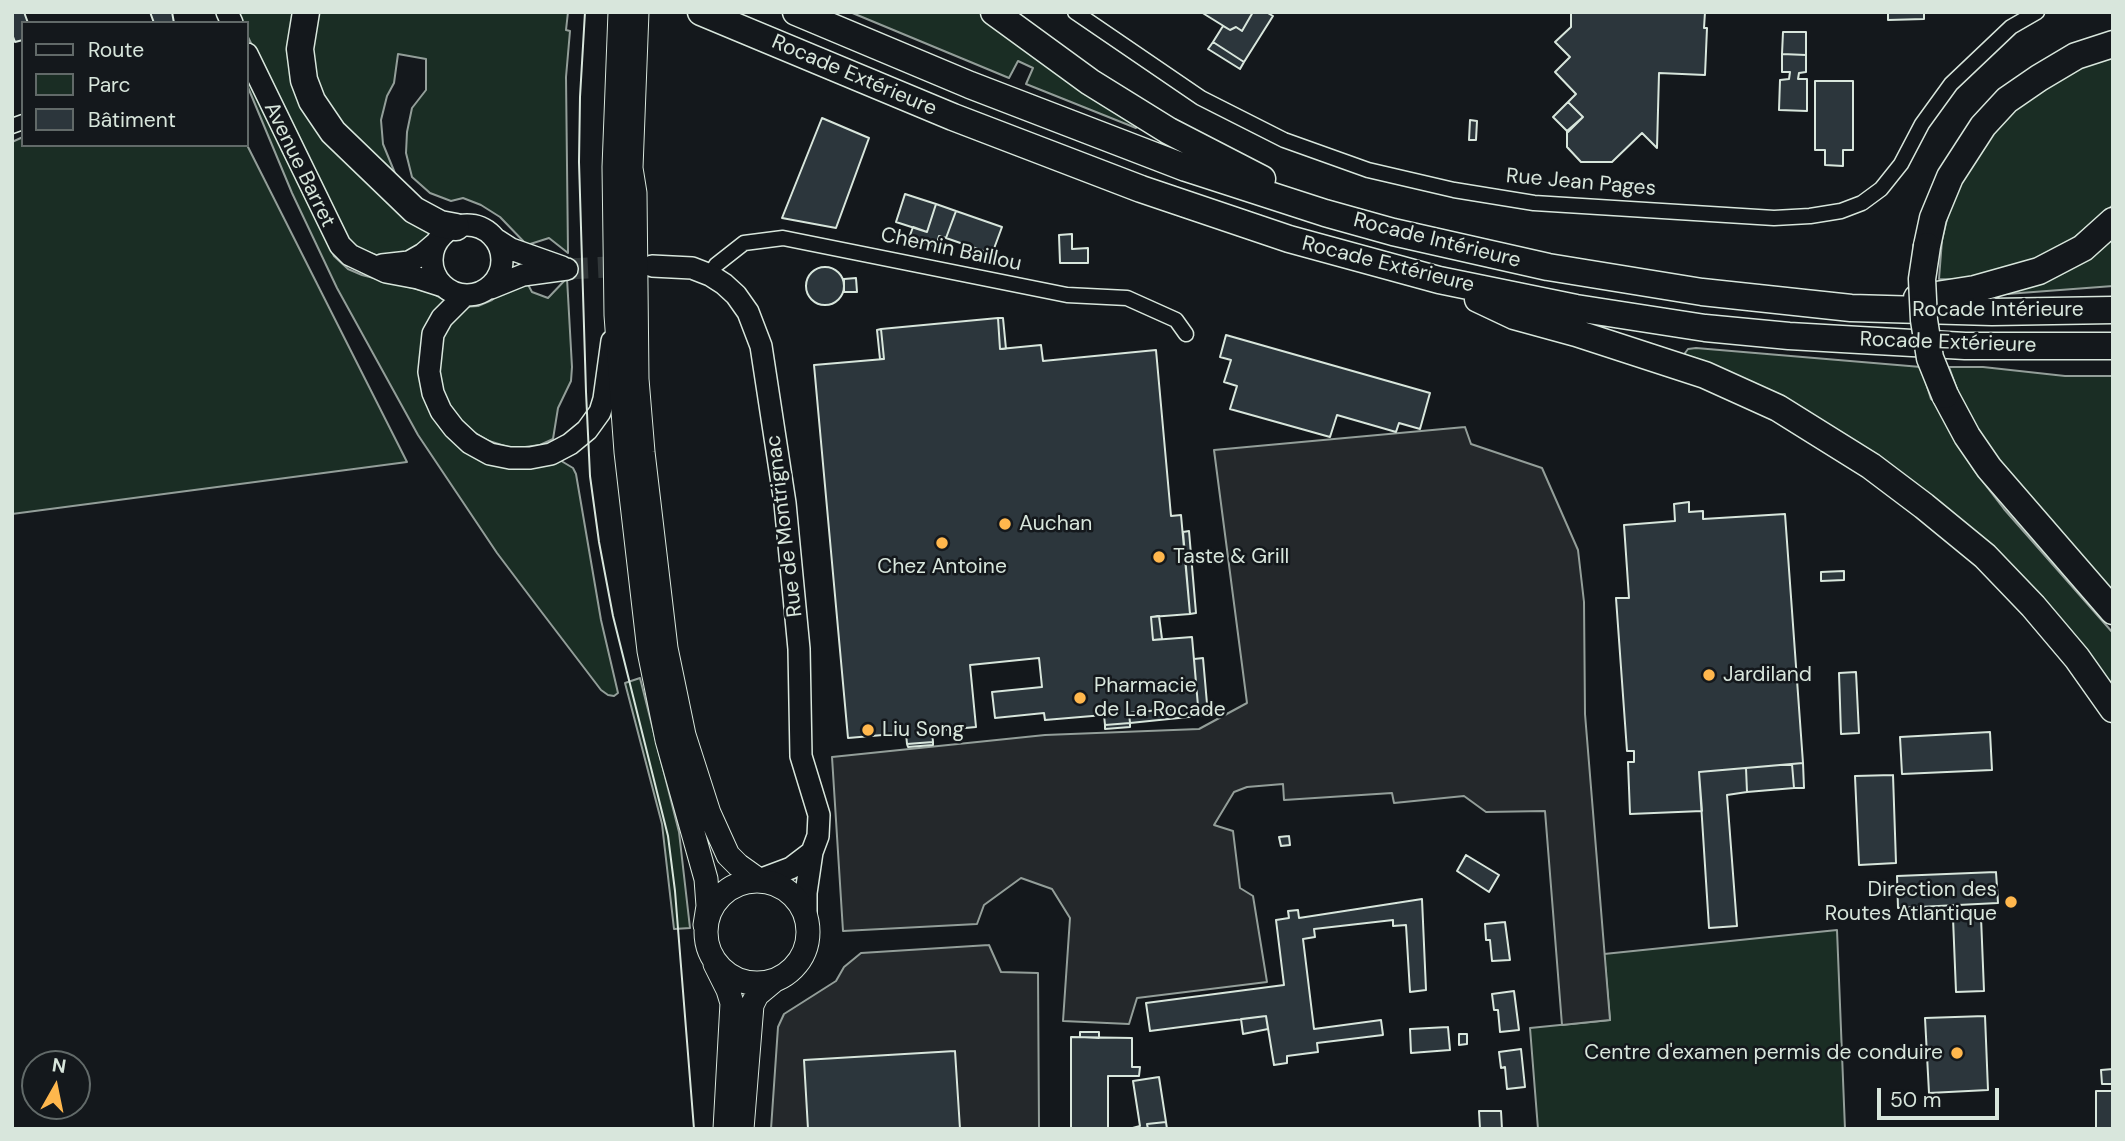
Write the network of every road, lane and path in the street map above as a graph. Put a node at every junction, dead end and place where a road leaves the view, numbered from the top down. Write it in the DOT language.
graph roads {
  1 [pos="306,12"];
  2 [pos="620,12"];
  3 [pos="637,12"];
  4 [pos="701,12"];
  5 [pos="796,12"];
  6 [pos="994,12"];
  7 [pos="2037,12"];
  8 [pos="1085,15"];
  9 [pos="626,40"];
  10 [pos="2113,44"];
  11 [pos="248,56"];
  12 [pos="1325,213"];
  13 [pos="2113,221"];
  14 [pos="447,234"];
  15 [pos="497,240"];
  16 [pos="366,264"];
  17 [pos="652,266"];
  18 [pos="710,275"];
  19 [pos="1438,280"];
  20 [pos="443,286"];
  21 [pos="491,288"];
  22 [pos="464,296"];
  23 [pos="1851,308"];
  24 [pos="2113,310"];
  25 [pos="616,315"];
  26 [pos="1186,334"];
  27 [pos="2113,346"];
  28 [pos="2113,611"];
  29 [pos="2113,709"];
  30 [pos="812,852"];
  31 [pos="759,880"];
  32 [pos="806,917"];
  33 [pos="705,925"];
  34 [pos="711,955"];
  35 [pos="775,980"];
  36 [pos="725,1129"];
  37 [pos="742,1129"];
  1 -- 14 [label="highway"];
  2 -- 9 [label="main road"];
  3 -- 9 [label="main road"];
  4 -- 19 [label="highway, Rocade Extérieure"];
  5 -- 12 [label="highway, Rocade Intérieure"];
  6 -- 12 [label="highway"];
  7 -- 8 [label="street, Rue Jean Pages"];
  9 -- 25 [label="main road"];
  9 -- 31 [label="main road"];
  10 -- 28 [label="highway, bridge"];
  11 -- 16 [label="main road, Avenue Barret"];
  12 -- 23 [label="highway, Rocade Intérieure"];
  13 -- 23 [label="highway"];
  14 -- 15 [label="main road"];
  14 -- 16 [label="main road"];
  14 -- 20 [label="main road"];
  15 -- 21 [label="main road"];
  15 -- 21 [label="main road"];
  16 -- 20 [label="main road, Avenue Barret"];
  17 -- 18 [label="main road, Rue de Montrignac"];
  18 -- 26 [label="street, Chemin Baillou"];
  18 -- 30 [label="main road, Rue de Montrignac"];
  19 -- 27 [label="highway, Rocade Extérieure"];
  19 -- 29 [label="highway"];
  20 -- 22 [label="main road"];
  21 -- 22 [label="main road"];
  22 -- 25 [label="main road"];
  23 -- 24 [label="highway, Rocade Intérieure"];
  25 -- 33 [label="main road"];
  30 -- 31 [label="main road"];
  30 -- 32 [label="main road, Rue de Montrignac"];
  31 -- 32 [label="main road"];
  31 -- 33 [label="main road"];
  32 -- 35 [label="main road"];
  33 -- 34 [label="main road"];
  34 -- 35 [label="main road"];
  34 -- 36 [label="main road"];
  35 -- 37 [label="main road"];
}
